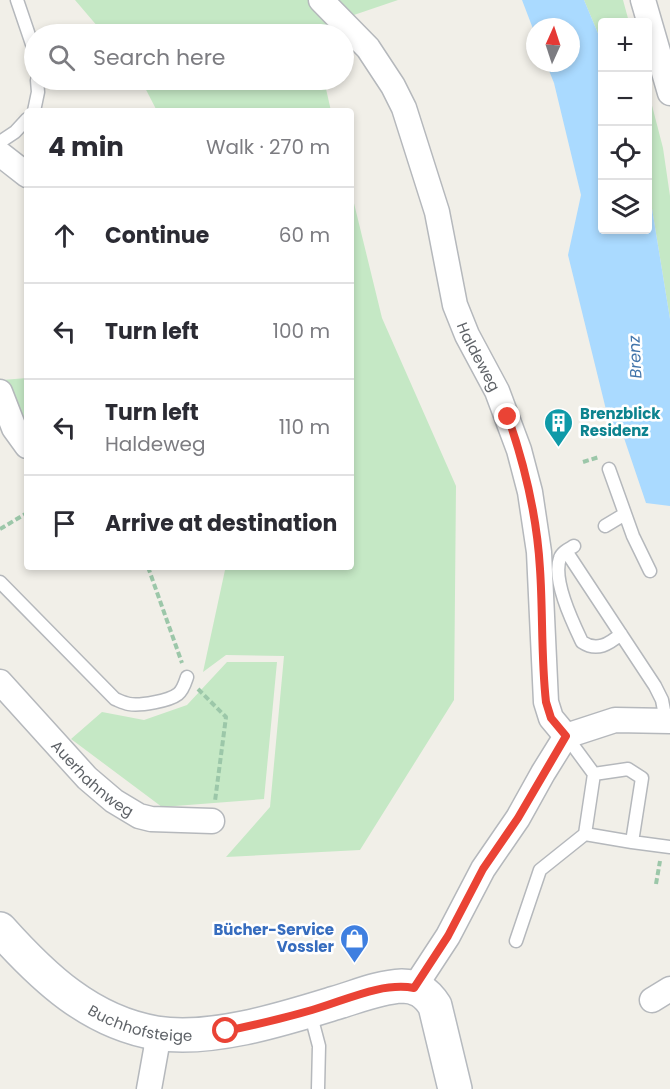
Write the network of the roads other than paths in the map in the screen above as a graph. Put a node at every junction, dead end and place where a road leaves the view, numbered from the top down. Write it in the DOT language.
graph roads {
  1 [pos="17,0"];
  2 [pos="321,0"];
  3 [pos="643,0"];
  4 [pos="25,24"];
  5 [pos="344,24"];
  6 [pos="354,34"];
  7 [pos="664,46"];
  8 [pos="38,90"];
  9 [pos="670,93"];
  10 [pos="35,108"];
  11 [pos="24,122"];
  12 [pos="0,142"];
  13 [pos="0,154"];
  14 [pos="24,173"];
  15 [pos="0,392"];
  16 [pos="24,442"];
  17 [pos="609,469"];
  18 [pos="625,514"];
  19 [pos="605,526"];
  20 [pos="650,571"];
  21 [pos="0,582"];
  22 [pos="621,633"];
  23 [pos="187,677"];
  24 [pos="0,682"];
  25 [pos="668,721"];
  26 [pos="566,736"];
  27 [pos="594,774"];
  28 [pos="212,821"];
  29 [pos="585,834"];
  30 [pos="632,842"];
  31 [pos="670,847"];
  32 [pos="0,929"];
  33 [pos="516,941"];
  34 [pos="414,988"];
  35 [pos="310,1011"];
  36 [pos="157,1033"];
  37 [pos="149,1089"];
  38 [pos="318,1089"];
  39 [pos="455,1089"];
  1 -- 4 [label="lane"];
  2 -- 5 [label="street, Haldeweg"];
  3 -- 7 [label="street"];
  6 -- 26 [label="street, Haldeweg"];
  7 -- 9 [label="street"];
  8 -- 10 [label="lane"];
  11 -- 12 [label="lane"];
  13 -- 14 [label="street"];
  15 -- 16 [label="street"];
  17 -- 18 [label="lane"];
  18 -- 19 [label="lane"];
  18 -- 20 [label="lane"];
  21 -- 23 [label="lane"];
  22 -- 22 [label="lane"];
  22 -- 25 [label="lane"];
  24 -- 28 [label="street, Auerhahnweg"];
  25 -- 26 [label="street"];
  26 -- 27 [label="lane"];
  26 -- 34 [label="street"];
  27 -- 29 [label="lane"];
  27 -- 30 [label="lane"];
  29 -- 30 [label="lane"];
  29 -- 33 [label="lane"];
  30 -- 31 [label="lane"];
  32 -- 36 [label="street, Buchhofsteige"];
  34 -- 35 [label="street, Buchhofsteige"];
  34 -- 39 [label="street"];
  35 -- 36 [label="street, Buchhofsteige"];
  35 -- 38 [label="lane"];
  36 -- 37 [label="street"];
}
